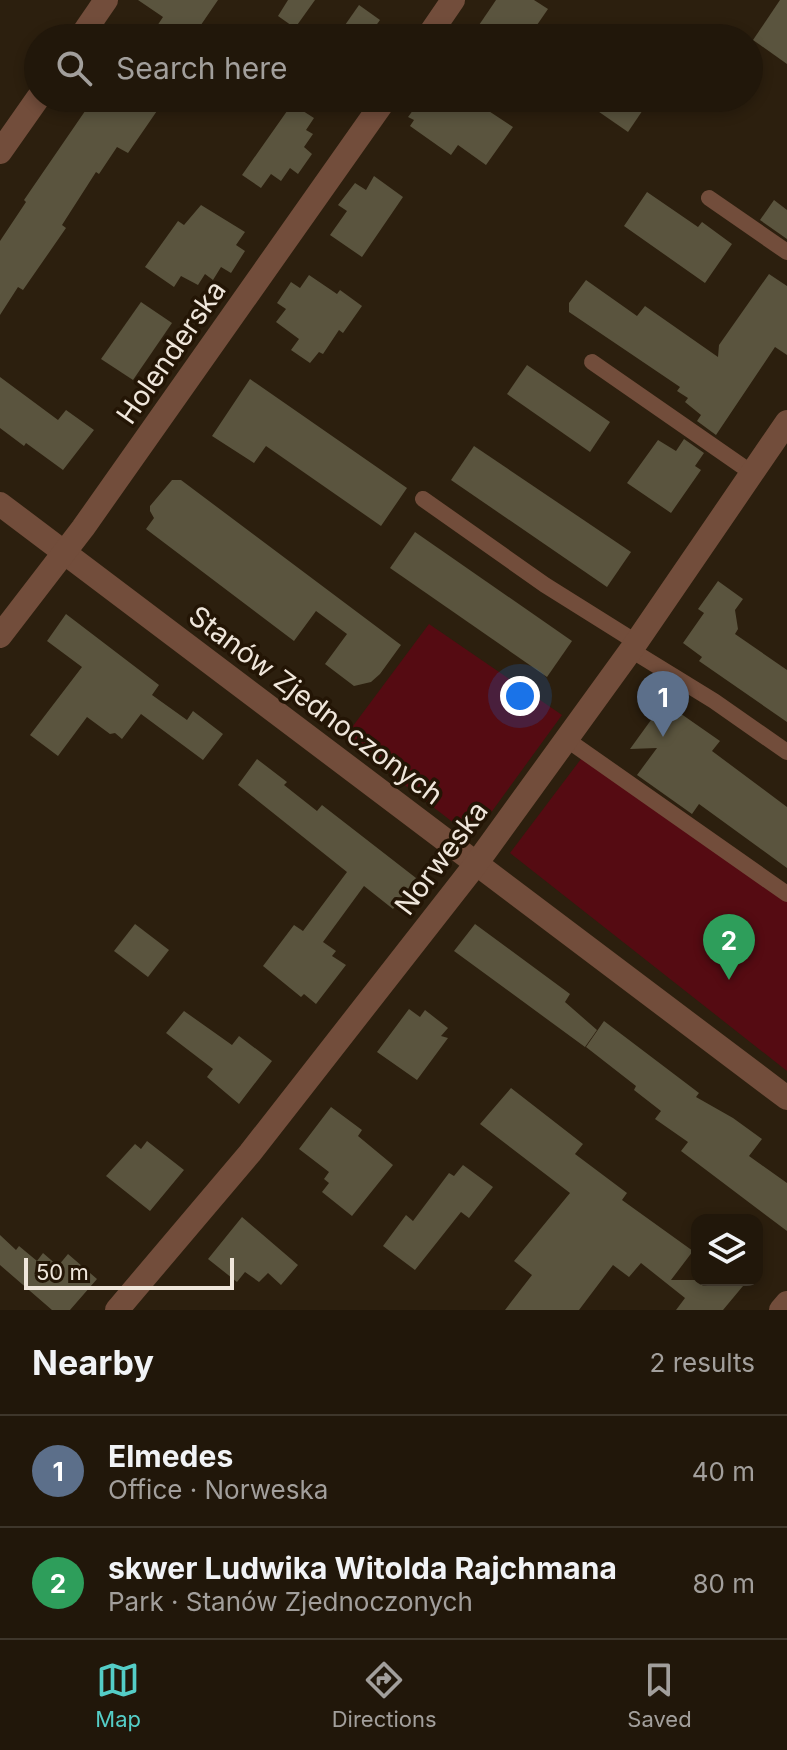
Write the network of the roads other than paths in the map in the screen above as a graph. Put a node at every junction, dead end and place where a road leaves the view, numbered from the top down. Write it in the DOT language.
graph roads {
  1 [pos="106,0"];
  2 [pos="453,0"];
  3 [pos="90,24"];
  4 [pos="437,24"];
  5 [pos="28,112"];
  6 [pos="376,112"];
  7 [pos="0,152"];
  8 [pos="709,198"];
  9 [pos="787,252"];
  10 [pos="592,362"];
  11 [pos="787,422"];
  12 [pos="752,473"];
  13 [pos="423,499"];
  14 [pos="0,504"];
  15 [pos="65,553"];
  16 [pos="0,636"];
  17 [pos="633,646"];
  18 [pos="566,739"];
  19 [pos="787,752"];
  20 [pos="476,864"];
  21 [pos="787,894"];
  22 [pos="787,1098"];
  23 [pos="787,1303"];
  24 [pos="117,1310"];
  25 [pos="781,1310"];
  1 -- 3 [label="street"];
  2 -- 4 [label="street"];
  5 -- 7 [label="street"];
  6 -- 15 [label="street, Holenderska"];
  8 -- 9 [label="lane"];
  10 -- 12 [label="lane"];
  11 -- 12 [label="street, Norweska"];
  12 -- 17 [label="street, Norweska"];
  13 -- 17 [label="lane"];
  14 -- 15 [label="street, Stanów Zjednoczonych"];
  15 -- 16 [label="street, Holenderska"];
  15 -- 20 [label="street, Stanów Zjednoczonych"];
  17 -- 18 [label="street, Norweska"];
  17 -- 19 [label="lane"];
  18 -- 20 [label="street, Norweska"];
  18 -- 21 [label="lane"];
  20 -- 22 [label="street, Stanów Zjednoczonych"];
  20 -- 24 [label="street, Norweska"];
  23 -- 25 [label="street"];
}
